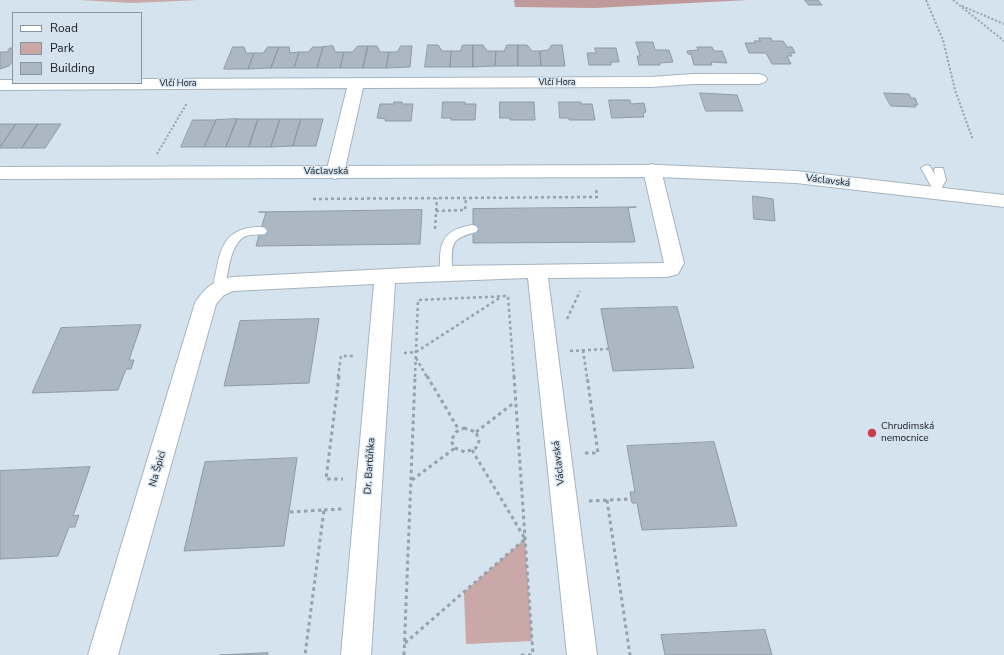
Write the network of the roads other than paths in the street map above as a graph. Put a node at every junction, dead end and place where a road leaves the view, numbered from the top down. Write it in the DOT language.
graph roads {
  1 [pos="759,79"];
  2 [pos="356,83"];
  3 [pos="0,85"];
  4 [pos="926,168"];
  5 [pos="652,170"];
  6 [pos="939,170"];
  7 [pos="0,172"];
  8 [pos="335,172"];
  9 [pos="938,190"];
  10 [pos="1004,201"];
  11 [pos="472,229"];
  12 [pos="261,230"];
  13 [pos="536,271"];
  14 [pos="446,274"];
  15 [pos="385,277"];
  16 [pos="219,288"];
  17 [pos="104,655"];
  18 [pos="356,655"];
  19 [pos="582,655"];
  1 -- 2 [label="street, Vlčí Hora"];
  2 -- 3 [label="street, Vlčí Hora"];
  2 -- 8 [label="street"];
  4 -- 9 [label="lane"];
  5 -- 8 [label="street, Václavská"];
  5 -- 9 [label="street, Václavská"];
  5 -- 13 [label="street"];
  6 -- 9 [label="lane"];
  7 -- 8 [label="street, Václavská"];
  9 -- 10 [label="street, Václavská"];
  11 -- 14 [label="lane"];
  12 -- 16 [label="lane"];
  13 -- 14 [label="street"];
  13 -- 19 [label="street, Václavská"];
  14 -- 15 [label="street"];
  15 -- 16 [label="street"];
  15 -- 18 [label="street, Dr. Bartůňka"];
  16 -- 17 [label="street, Na Špici"];
}
